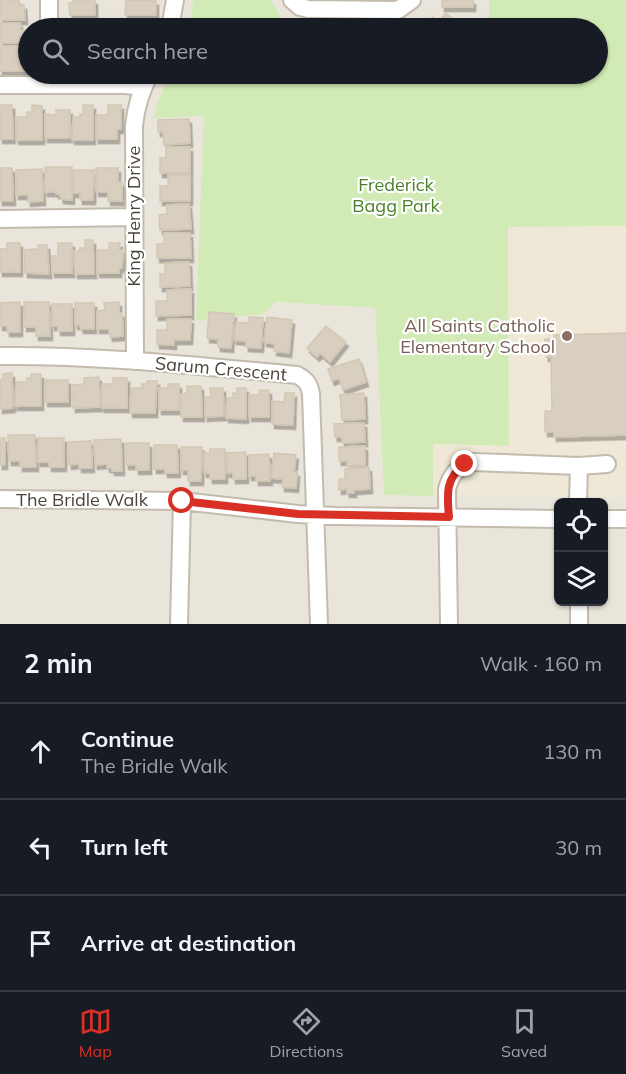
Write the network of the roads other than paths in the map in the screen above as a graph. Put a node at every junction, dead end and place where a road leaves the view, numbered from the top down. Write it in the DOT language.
graph roads {
  1 [pos="49,0"];
  2 [pos="176,0"];
  3 [pos="292,0"];
  4 [pos="412,0"];
  5 [pos="49,18"];
  6 [pos="172,18"];
  7 [pos="18,82"];
  8 [pos="0,84"];
  9 [pos="145,84"];
  10 [pos="134,217"];
  11 [pos="0,219"];
  12 [pos="0,356"];
  13 [pos="135,361"];
  14 [pos="607,464"];
  15 [pos="579,466"];
  16 [pos="578,498"];
  17 [pos="0,499"];
  18 [pos="182,501"];
  19 [pos="316,515"];
  20 [pos="449,517"];
  21 [pos="554,519"];
  22 [pos="608,519"];
  23 [pos="626,519"];
  24 [pos="579,606"];
  25 [pos="179,624"];
  26 [pos="318,624"];
  27 [pos="449,624"];
  28 [pos="579,624"];
  1 -- 5 [label="street"];
  2 -- 6 [label="street"];
  3 -- 4 [label="street"];
  7 -- 8 [label="street"];
  9 -- 10 [label="street, King Henry Drive"];
  10 -- 11 [label="street"];
  10 -- 13 [label="street, King Henry Drive"];
  12 -- 13 [label="street, Sarum Crescent"];
  13 -- 19 [label="street, Sarum Crescent"];
  14 -- 15 [label="street"];
  15 -- 16 [label="street"];
  15 -- 20 [label="street"];
  17 -- 18 [label="street, The Bridle Walk"];
  18 -- 19 [label="street, The Bridle Walk"];
  18 -- 25 [label="street"];
  19 -- 20 [label="street, The Bridle Walk"];
  19 -- 26 [label="street"];
  20 -- 21 [label="street, The Bridle Walk"];
  20 -- 27 [label="street"];
  22 -- 23 [label="street"];
  24 -- 28 [label="street"];
}
